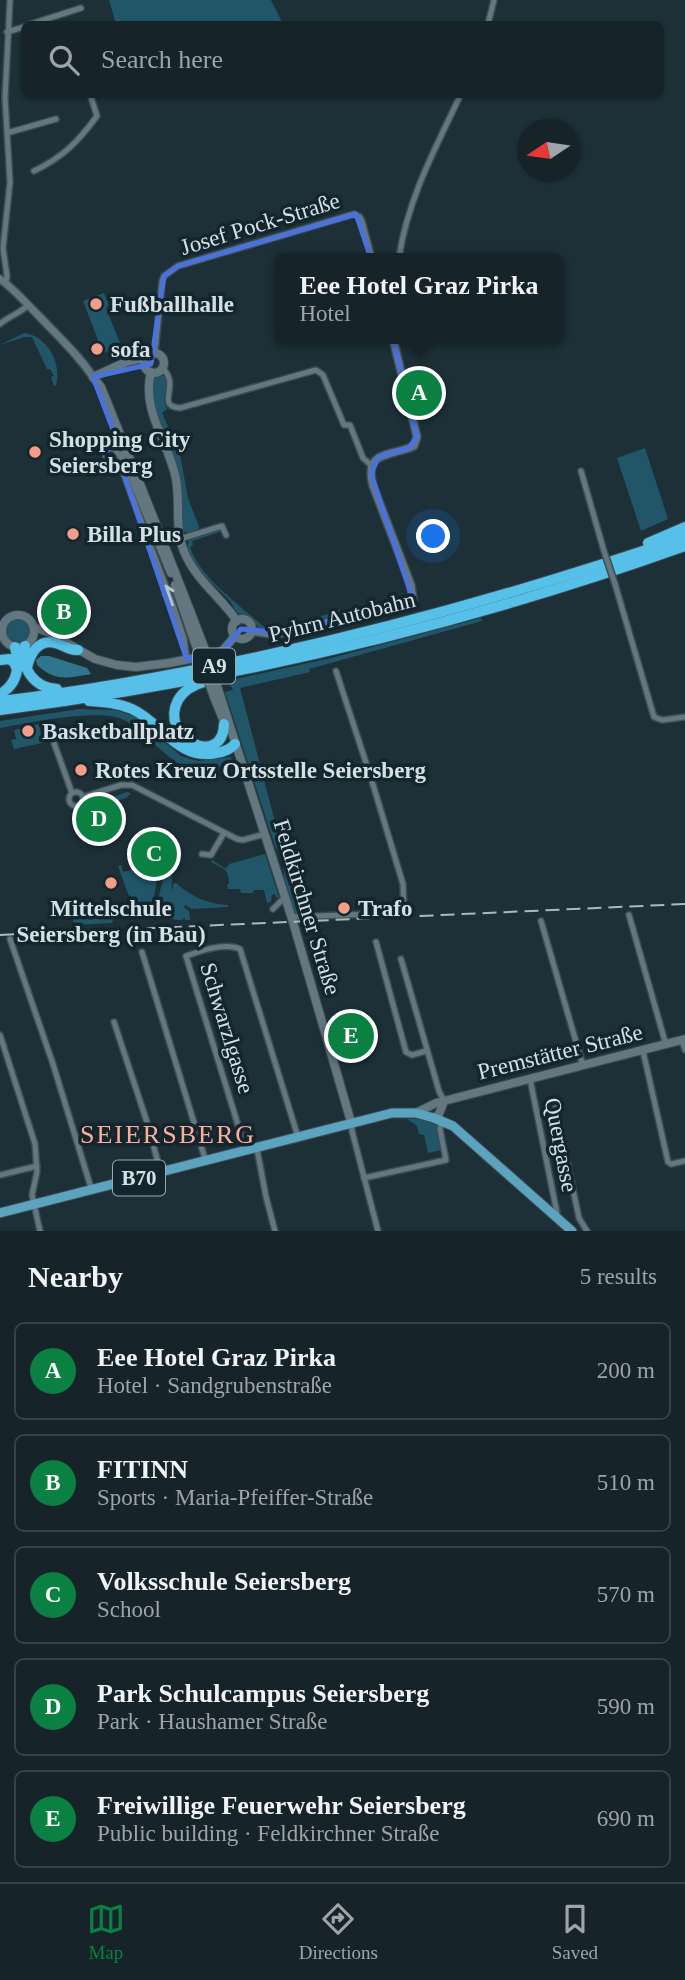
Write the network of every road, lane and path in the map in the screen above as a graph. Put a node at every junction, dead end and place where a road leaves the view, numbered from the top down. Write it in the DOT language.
graph roads {
  1 [pos="494,0"];
  2 [pos="9,4"];
  3 [pos="81,8"];
  4 [pos="0,14"];
  5 [pos="63,15"];
  6 [pos="42,21"];
  7 [pos="65,21"];
  8 [pos="489,21"];
  9 [pos="21,28"];
  10 [pos="7,32"];
  11 [pos="91,98"];
  12 [pos="459,98"];
  13 [pos="3,100"];
  14 [pos="56,120"];
  15 [pos="7,133"];
  16 [pos="34,171"];
  17 [pos="3,208"];
  18 [pos="371,253"];
  19 [pos="400,253"];
  20 [pos="3,281"];
  21 [pos="29,305"];
  22 [pos="18,312"];
  23 [pos="36,313"];
  24 [pos="0,324"];
  25 [pos="394,344"];
  26 [pos="149,362"];
  27 [pos="162,368"];
  28 [pos="93,377"];
  29 [pos="372,466"];
  30 [pos="581,471"];
  31 [pos="130,474"];
  32 [pos="685,527"];
  33 [pos="226,536"];
  34 [pos="685,537"];
  35 [pos="180,539"];
  36 [pos="685,546"];
  37 [pos="613,561"];
  38 [pos="237,621"];
  39 [pos="34,627"];
  40 [pos="251,631"];
  41 [pos="235,636"];
  42 [pos="33,638"];
  43 [pos="58,639"];
  44 [pos="8,640"];
  45 [pos="200,648"];
  46 [pos="78,650"];
  47 [pos="0,660"];
  48 [pos="187,660"];
  49 [pos="22,670"];
  50 [pos="335,671"];
  51 [pos="223,673"];
  52 [pos="0,694"];
  53 [pos="77,695"];
  54 [pos="217,696"];
  55 [pos="0,701"];
  56 [pos="0,710"];
  57 [pos="685,717"];
  58 [pos="224,724"];
  59 [pos="54,743"];
  60 [pos="216,744"];
  61 [pos="231,747"];
  62 [pos="239,756"];
  63 [pos="72,793"];
  64 [pos="83,797"];
  65 [pos="78,806"];
  66 [pos="80,814"];
  67 [pos="224,833"];
  68 [pos="265,834"];
  69 [pos="202,854"];
  70 [pos="285,897"];
  71 [pos="273,909"];
  72 [pos="629,915"];
  73 [pos="291,917"];
  74 [pos="541,920"];
  75 [pos="10,939"];
  76 [pos="376,942"];
  77 [pos="142,952"];
  78 [pos="401,959"];
  79 [pos="114,1021"];
  80 [pos="0,1035"];
  81 [pos="684,1040"];
  82 [pos="666,1045"];
  83 [pos="3,1051"];
  84 [pos="426,1051"];
  85 [pos="642,1051"];
  86 [pos="685,1051"];
  87 [pos="583,1066"];
  88 [pos="530,1079"];
  89 [pos="441,1103"];
  90 [pos="556,1108"];
  91 [pos="416,1113"];
  92 [pos="442,1120"];
  93 [pos="351,1122"];
  94 [pos="298,1137"];
  95 [pos="257,1149"];
  96 [pos="246,1152"];
  97 [pos="685,1161"];
  98 [pos="206,1162"];
  99 [pos="37,1166"];
  100 [pos="161,1173"];
  101 [pos="0,1175"];
  102 [pos="364,1178"];
  103 [pos="92,1191"];
  104 [pos="34,1205"];
  105 [pos="0,1213"];
  106 [pos="558,1218"];
  107 [pos="40,1231"];
  108 [pos="275,1231"];
  109 [pos="379,1231"];
  110 [pos="572,1231"];
  111 [pos="587,1231"];
  1 -- 8 [label="street"];
  2 -- 4 [label="street"];
  2 -- 10 [label="street"];
  3 -- 5 [label="street"];
  5 -- 6 [label="street"];
  5 -- 7 [label="street"];
  9 -- 10 [label="street"];
  10 -- 13 [label="street"];
  11 -- 16 [label="street"];
  12 -- 19 [label="street"];
  13 -- 15 [label="street"];
  14 -- 15 [label="street"];
  15 -- 17 [label="street"];
  17 -- 20 [label="street"];
  18 -- 26 [label="street, Josef Pock-Straße"];
  20 -- 21 [label="street"];
  21 -- 22 [label="street"];
  21 -- 23 [label="street"];
  22 -- 23 [label="street"];
  22 -- 24 [label="street"];
  23 -- 28 [label="street"];
  25 -- 29 [label="street"];
  26 -- 27 [label="main road"];
  26 -- 27 [label="main road"];
  26 -- 28 [label="main road"];
  26 -- 35 [label="main road"];
  27 -- 29 [label="street"];
  28 -- 31 [label="main road"];
  28 -- 45 [label="main road"];
  29 -- 40 [label="street"];
  30 -- 57 [label="street, bridge"];
  31 -- 45 [label="main road"];
  48 -- 31 [label="street, one-way"];
  32 -- 37 [label="highway"];
  33 -- 35 [label="street"];
  34 -- 37 [label="highway, Pyhrn Autobahn / A9"];
  35 -- 38 [label="main road"];
  36 -- 51 [label="highway, Pyhrn Autobahn / A9"];
  37 -- 53 [label="highway, Pyhrn Autobahn / A9"];
  38 -- 40 [label="main road"];
  38 -- 41 [label="main road"];
  39 -- 42 [label="main road"];
  39 -- 43 [label="main road"];
  39 -- 44 [label="main road"];
  40 -- 41 [label="main road"];
  41 -- 48 [label="main road"];
  42 -- 43 [label="main road"];
  42 -- 44 [label="main road"];
  43 -- 46 [label="main road"];
  44 -- 49 [label="highway"];
  45 -- 54 [label="main road, bridge"];
  46 -- 48 [label="main road"];
  46 -- 49 [label="highway"];
  47 -- 49 [label="highway"];
  49 -- 52 [label="highway"];
  49 -- 53 [label="highway"];
  50 -- 73 [label="street"];
  51 -- 53 [label="highway, Pyhrn Autobahn / A9"];
  51 -- 60 [label="highway"];
  53 -- 55 [label="highway, Pyhrn Autobahn / A9"];
  53 -- 56 [label="highway, Pyhrn Autobahn / A9"];
  53 -- 61 [label="highway"];
  54 -- 58 [label="main road"];
  54 -- 61 [label="main road"];
  58 -- 60 [label="highway"];
  58 -- 61 [label="main road"];
  59 -- 63 [label="street"];
  60 -- 61 [label="highway"];
  61 -- 62 [label="highway"];
  62 -- 68 [label="main road, Feldkirchner Straße"];
  63 -- 64 [label="street"];
  63 -- 65 [label="street"];
  64 -- 65 [label="street"];
  64 -- 67 [label="street"];
  65 -- 66 [label="street"];
  67 -- 68 [label="street"];
  67 -- 69 [label="street"];
  68 -- 70 [label="main road, Feldkirchner Straße"];
  70 -- 71 [label="street"];
  70 -- 73 [label="main road, Feldkirchner Straße"];
  72 -- 82 [label="street"];
  73 -- 93 [label="main road, Feldkirchner Straße"];
  74 -- 87 [label="street"];
  75 -- 103 [label="street"];
  76 -- 84 [label="street"];
  77 -- 98 [label="street"];
  78 -- 84 [label="street"];
  79 -- 100 [label="street"];
  80 -- 83 [label="street"];
  81 -- 82 [label="main road, Premstätter Straße"];
  81 -- 86 [label="street"];
  82 -- 85 [label="main road, Premstätter Straße"];
  83 -- 99 [label="street"];
  84 -- 89 [label="street"];
  85 -- 87 [label="main road, Premstätter Straße"];
  85 -- 97 [label="street"];
  87 -- 88 [label="main road, Premstätter Straße"];
  88 -- 89 [label="main road, Premstätter Straße"];
  88 -- 106 [label="street, Quergasse"];
  89 -- 91 [label="main road, Premstätter Straße"];
  89 -- 92 [label="main road"];
  89 -- 92 [label="main road"];
  90 -- 111 [label="street"];
  91 -- 92 [label="main road, B70"];
  91 -- 93 [label="main road, B70"];
  92 -- 102 [label="street"];
  92 -- 106 [label="main road, B70"];
  93 -- 94 [label="main road, B70"];
  93 -- 102 [label="street"];
  94 -- 95 [label="main road, B70"];
  94 -- 96 [label="street, Schwarzlgasse"];
  95 -- 96 [label="main road, B70"];
  95 -- 108 [label="street"];
  96 -- 98 [label="main road, B70"];
  98 -- 100 [label="main road, B70"];
  99 -- 101 [label="street"];
  99 -- 104 [label="street"];
  100 -- 103 [label="main road, B70"];
  102 -- 109 [label="street"];
  103 -- 104 [label="main road, B70"];
  104 -- 105 [label="main road, B70"];
  104 -- 107 [label="street"];
  106 -- 110 [label="main road, B70"];
}
